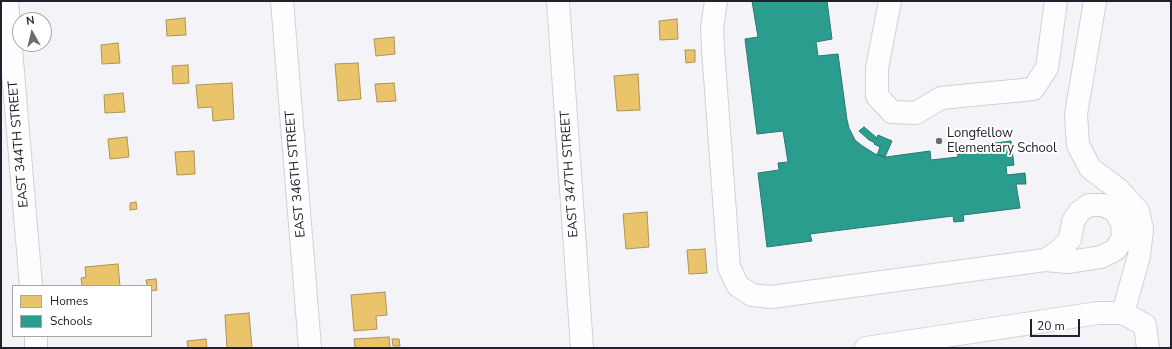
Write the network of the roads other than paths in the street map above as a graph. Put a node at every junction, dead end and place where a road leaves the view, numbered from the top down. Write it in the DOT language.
graph roads {
  1 [pos="7,1"];
  2 [pos="282,1"];
  3 [pos="558,1"];
  4 [pos="716,1"];
  5 [pos="890,1"];
  6 [pos="1056,1"];
  7 [pos="1095,1"];
  8 [pos="1045,260"];
  9 [pos="31,285"];
  10 [pos="1123,313"];
  11 [pos="36,337"];
  12 [pos="922,344"];
  13 [pos="36,348"];
  14 [pos="310,348"];
  15 [pos="582,348"];
  16 [pos="866,348"];
  17 [pos="1148,348"];
  1 -- 9 [label="street, EAST 344TH STREET"];
  2 -- 14 [label="street, EAST 346TH STREET"];
  3 -- 15 [label="street, EAST 347TH STREET"];
  4 -- 8 [label="street"];
  5 -- 6 [label="street"];
  7 -- 10 [label="street"];
  10 -- 12 [label="street"];
  10 -- 17 [label="street"];
  11 -- 13 [label="street"];
  12 -- 16 [label="street"];
}
